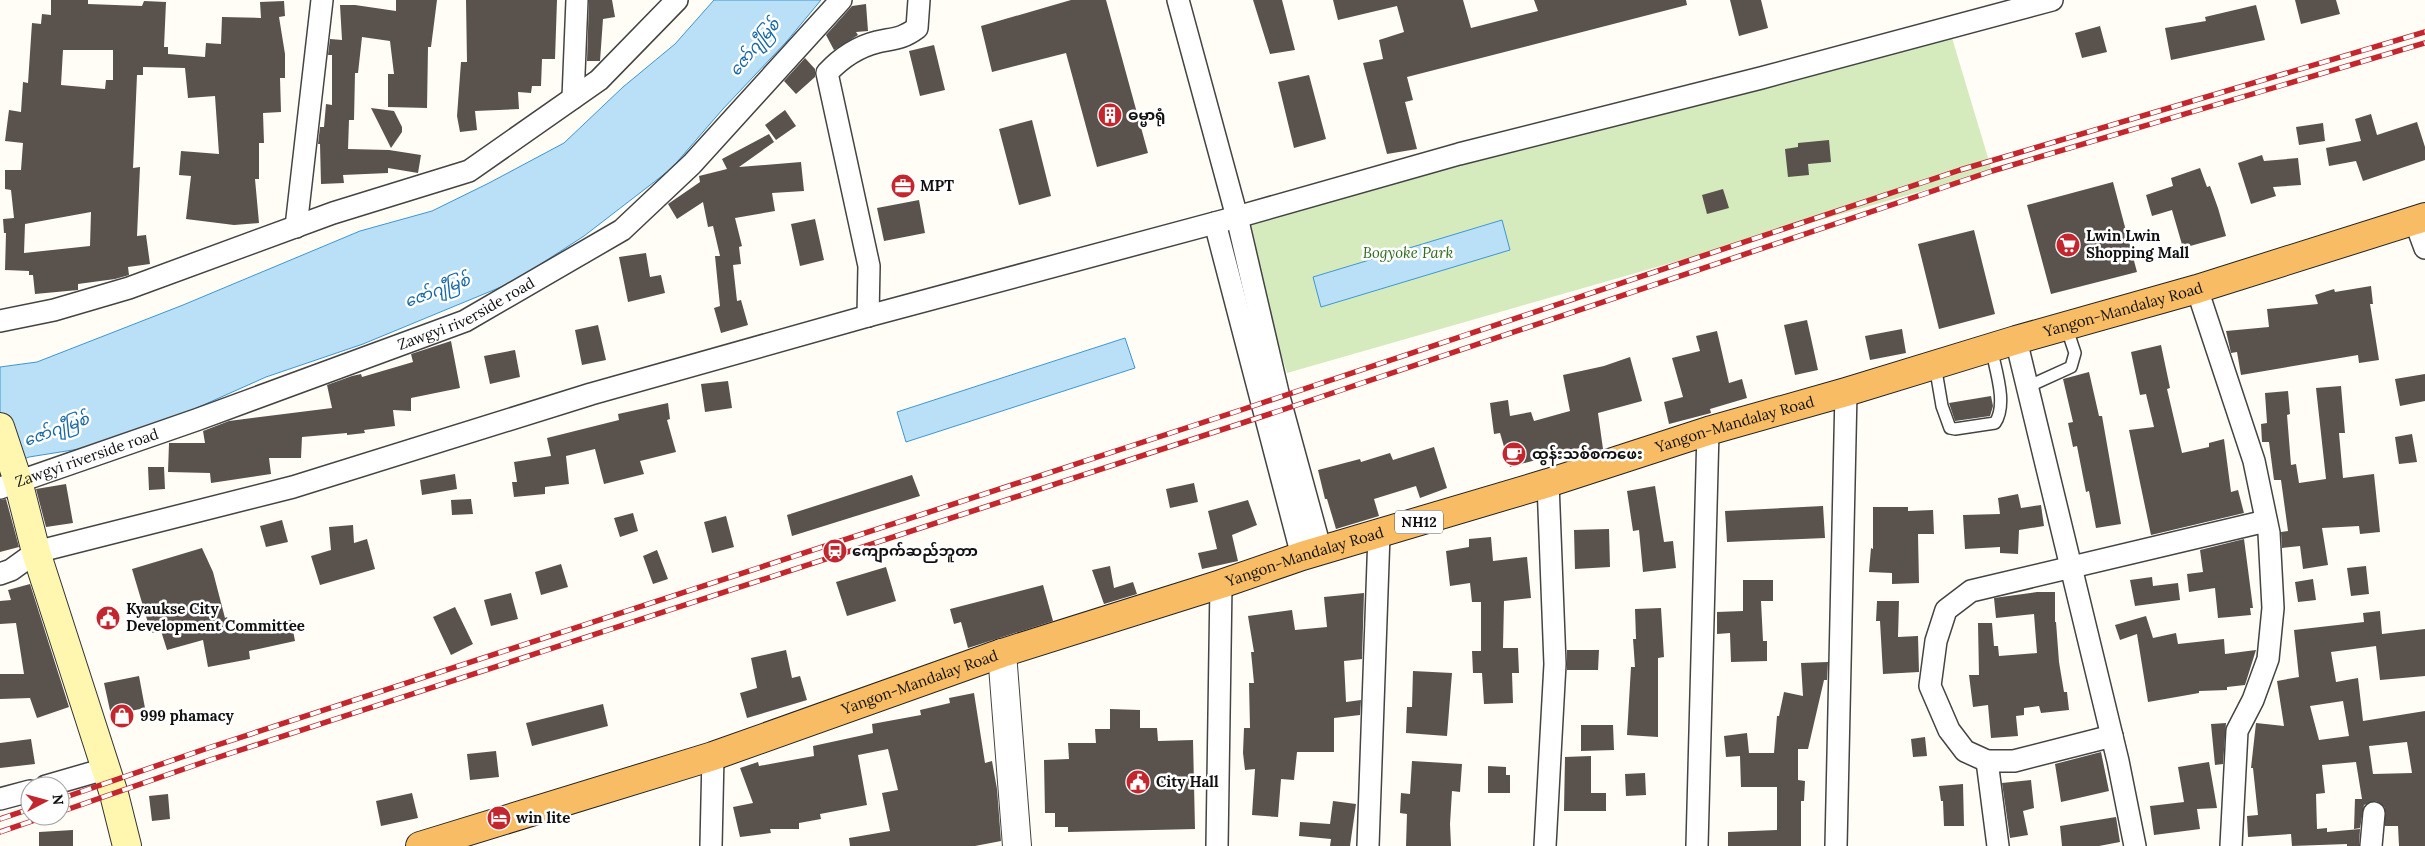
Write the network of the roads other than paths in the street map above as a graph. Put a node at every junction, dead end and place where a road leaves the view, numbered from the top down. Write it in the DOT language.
graph roads {
  1 [pos="322,0"];
  2 [pos="577,0"];
  3 [pos="677,0"];
  4 [pos="842,0"];
  5 [pos="919,0"];
  6 [pos="1178,0"];
  7 [pos="2052,0"];
  8 [pos="573,98"];
  9 [pos="1237,217"];
  10 [pos="2420,219"];
  11 [pos="1215,223"];
  12 [pos="296,227"];
  13 [pos="2425,248"];
  14 [pos="2197,289"];
  15 [pos="868,316"];
  16 [pos="0,321"];
  17 [pos="2066,326"];
  18 [pos="2004,343"];
  19 [pos="1935,365"];
  20 [pos="2027,387"];
  21 [pos="1846,392"];
  22 [pos="0,428"];
  23 [pos="1708,431"];
  24 [pos="10,480"];
  25 [pos="1548,483"];
  26 [pos="2266,521"];
  27 [pos="1379,534"];
  28 [pos="36,552"];
  29 [pos="1312,554"];
  30 [pos="2071,568"];
  31 [pos="0,574"];
  32 [pos="1221,584"];
  33 [pos="1002,653"];
  34 [pos="2112,736"];
  35 [pos="713,756"];
  36 [pos="1987,761"];
  37 [pos="106,769"];
  38 [pos="70,779"];
  39 [pos="20,793"];
  40 [pos="0,799"];
  41 [pos="2374,813"];
  42 [pos="127,846"];
  43 [pos="420,846"];
  44 [pos="711,846"];
  45 [pos="1017,846"];
  46 [pos="1216,846"];
  47 [pos="1368,846"];
  48 [pos="1545,846"];
  49 [pos="1696,846"];
  50 [pos="1836,846"];
  51 [pos="1998,846"];
  52 [pos="2135,846"];
  53 [pos="2231,846"];
  54 [pos="2371,846"];
  1 -- 12 [label="street"];
  2 -- 8 [label="street"];
  3 -- 8 [label="street"];
  4 -- 24 [label="street, Zawgyi riverside road"];
  5 -- 15 [label="street"];
  6 -- 9 [label="street"];
  7 -- 9 [label="street"];
  8 -- 12 [label="street"];
  9 -- 11 [label="street"];
  9 -- 29 [label="street"];
  10 -- 13 [label="street"];
  10 -- 14 [label="highway, Yangon-Mandalay Road / NH12"];
  11 -- 15 [label="street"];
  11 -- 29 [label="street"];
  12 -- 16 [label="street"];
  14 -- 17 [label="highway, Yangon-Mandalay Road / NH12"];
  14 -- 26 [label="street"];
  15 -- 28 [label="street"];
  17 -- 18 [label="highway, Yangon-Mandalay Road / NH12"];
  17 -- 20 [label="lane"];
  18 -- 19 [label="highway, Yangon-Mandalay Road / NH12"];
  18 -- 19 [label="lane"];
  18 -- 20 [label="street"];
  19 -- 21 [label="highway, Yangon-Mandalay Road / NH12"];
  20 -- 30 [label="street"];
  21 -- 23 [label="highway, Yangon-Mandalay Road / NH12"];
  21 -- 50 [label="street"];
  22 -- 24 [label="main road"];
  23 -- 25 [label="highway, Yangon-Mandalay Road / NH12"];
  23 -- 49 [label="street"];
  24 -- 28 [label="main road"];
  25 -- 27 [label="highway, Yangon-Mandalay Road / NH12"];
  25 -- 48 [label="street"];
  26 -- 30 [label="street"];
  26 -- 53 [label="street"];
  27 -- 29 [label="highway, Yangon-Mandalay Road / NH12"];
  27 -- 47 [label="street"];
  28 -- 31 [label="street"];
  28 -- 37 [label="main road"];
  29 -- 32 [label="highway, Yangon-Mandalay Road / NH12"];
  30 -- 34 [label="street"];
  30 -- 36 [label="street"];
  32 -- 33 [label="highway, Yangon-Mandalay Road / NH12"];
  32 -- 46 [label="street"];
  33 -- 35 [label="highway, Yangon-Mandalay Road / NH12"];
  33 -- 45 [label="street"];
  34 -- 36 [label="street"];
  34 -- 52 [label="street"];
  35 -- 43 [label="highway, Yangon-Mandalay Road / NH12"];
  35 -- 44 [label="street"];
  36 -- 51 [label="street"];
  37 -- 38 [label="street"];
  37 -- 42 [label="main road"];
  39 -- 40 [label="street"];
  41 -- 54 [label="street"];
}
